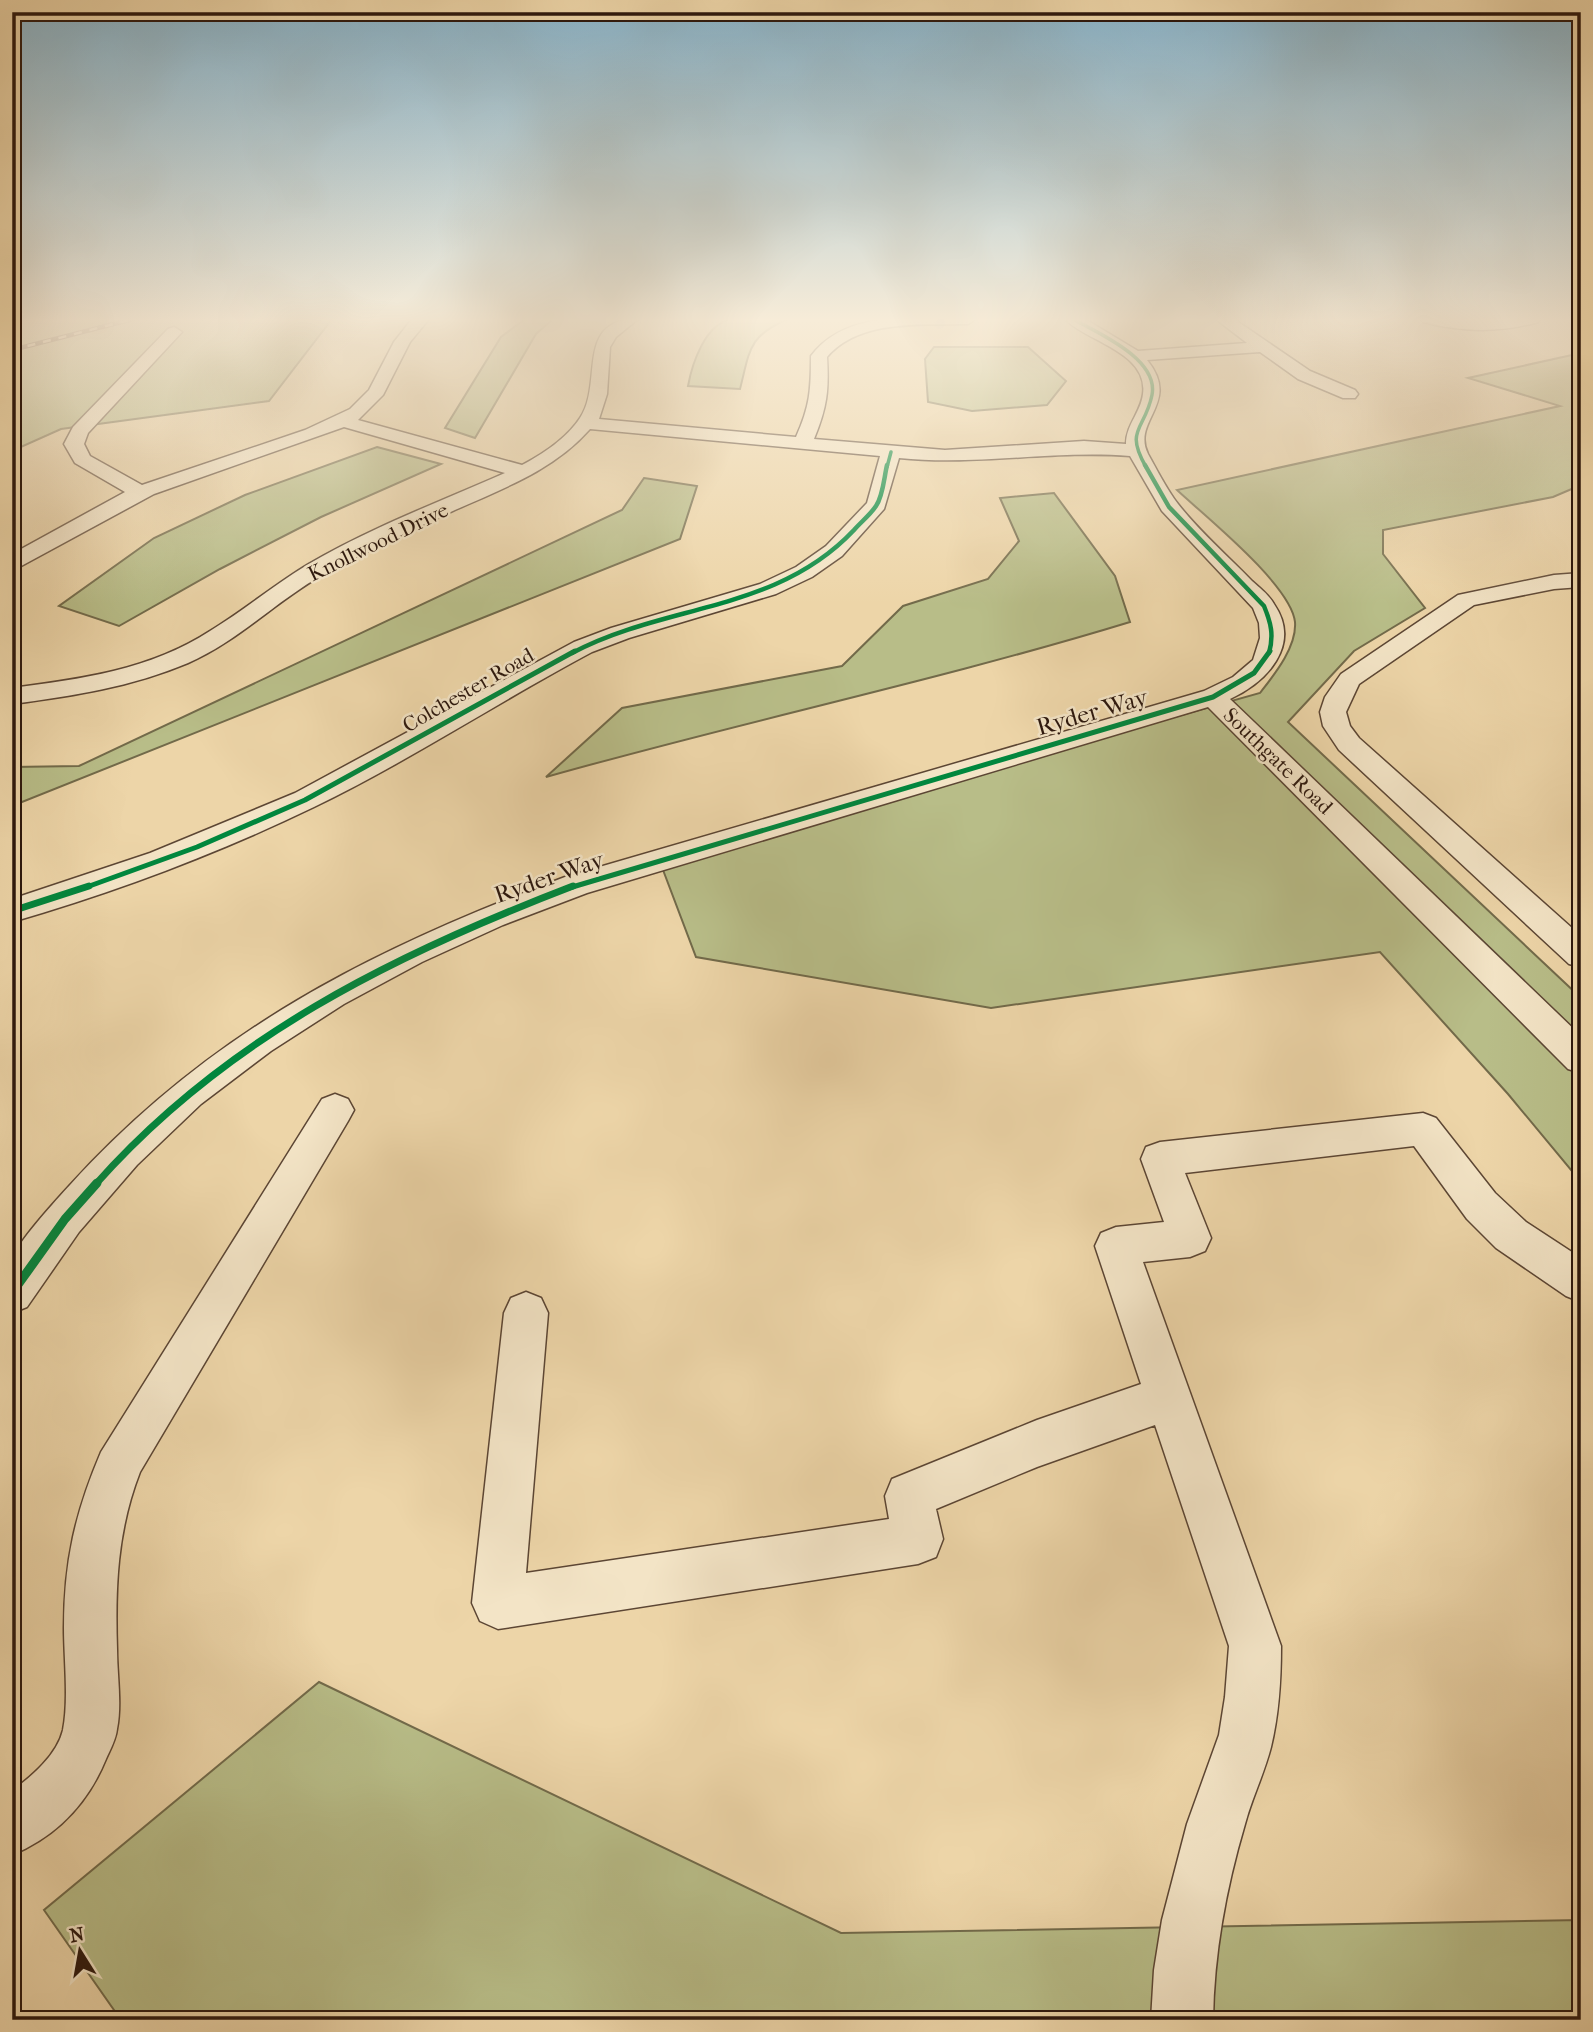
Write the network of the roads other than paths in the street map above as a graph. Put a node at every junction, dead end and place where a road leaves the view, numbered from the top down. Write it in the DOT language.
graph roads {
  1 [pos="96,414"];
  2 [pos="353,414"];
  3 [pos="590,414"];
  4 [pos="815,414"];
  5 [pos="1145,414"];
  6 [pos="342,421"];
  7 [pos="586,423"];
  8 [pos="802,444"];
  9 [pos="1137,451"];
  10 [pos="891,452"];
  11 [pos="525,472"];
  12 [pos="141,492"];
  13 [pos="12,564"];
  14 [pos="1581,580"];
  15 [pos="12,696"];
  16 [pos="1213,697"];
  17 [pos="12,911"];
  18 [pos="1581,955"];
  19 [pos="1581,1059"];
  20 [pos="335,1110"];
  21 [pos="1581,1282"];
  22 [pos="12,1293"];
  23 [pos="526,1314"];
  24 [pos="1168,1398"];
  25 [pos="12,1826"];
  26 [pos="1182,2020"];
  1 -- 12 [label="street"];
  2 -- 6 [label="street"];
  3 -- 7 [label="street, Knollwood Drive"];
  4 -- 8 [label="street"];
  5 -- 9 [label="street"];
  6 -- 11 [label="street"];
  6 -- 12 [label="street"];
  7 -- 8 [label="street"];
  7 -- 11 [label="street, Knollwood Drive"];
  8 -- 10 [label="street"];
  9 -- 10 [label="street"];
  9 -- 16 [label="street, Southgate Road"];
  10 -- 17 [label="street, Colchester Road"];
  11 -- 15 [label="street, Knollwood Drive"];
  12 -- 13 [label="street"];
  14 -- 18 [label="street"];
  16 -- 19 [label="street, Southgate Road"];
  16 -- 22 [label="street, Ryder Way"];
  20 -- 25 [label="street"];
  21 -- 24 [label="street"];
  23 -- 24 [label="street"];
  24 -- 26 [label="street"];
}
